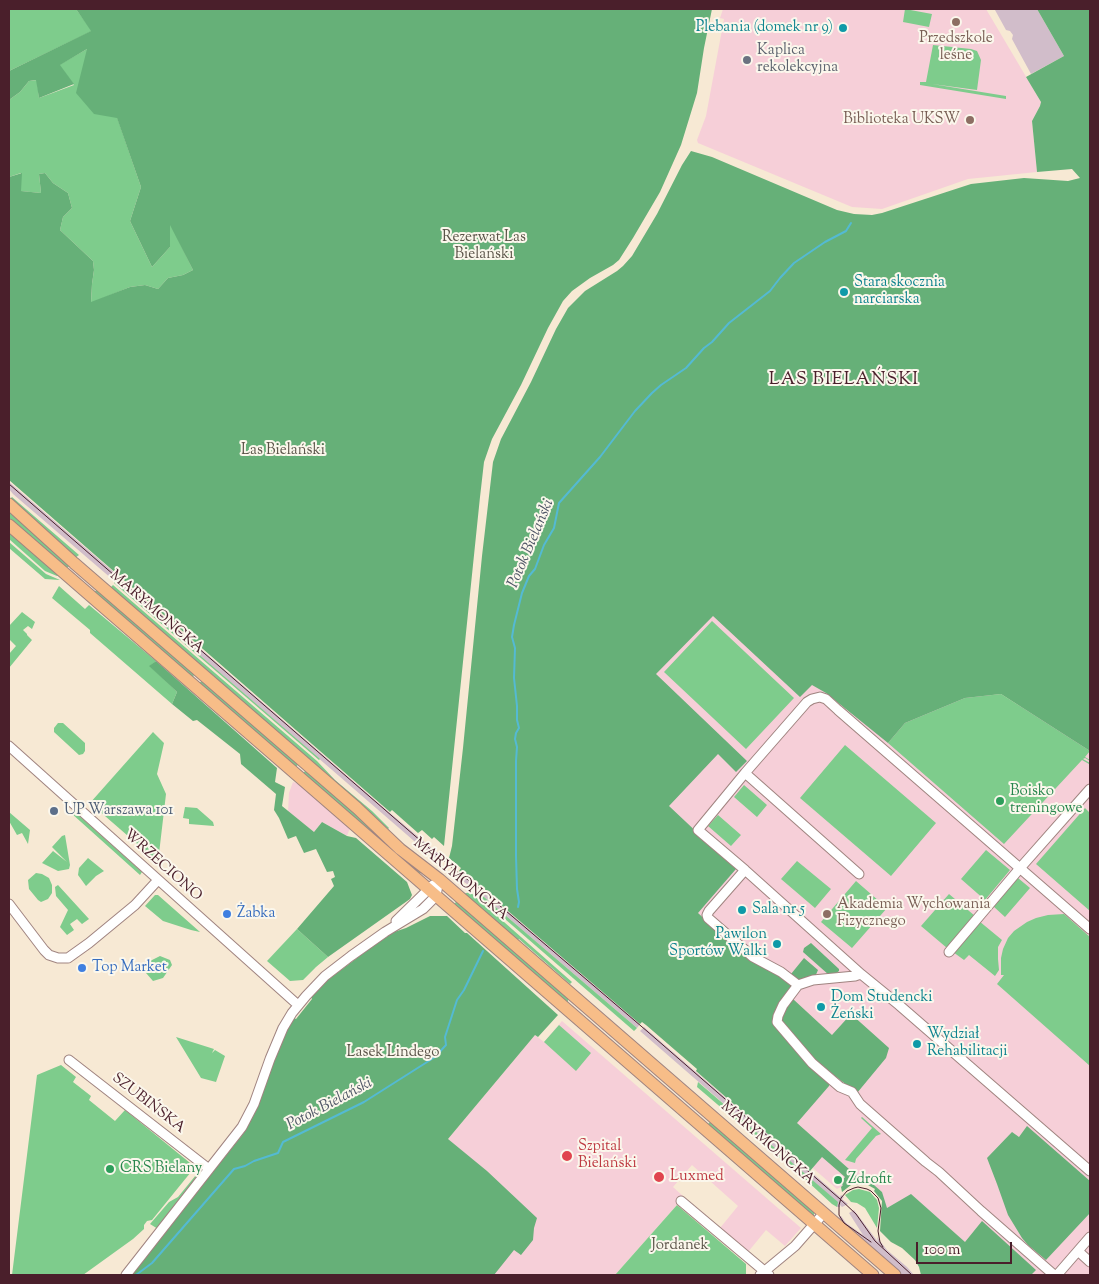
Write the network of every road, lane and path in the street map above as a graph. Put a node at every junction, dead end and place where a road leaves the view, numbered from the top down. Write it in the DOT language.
graph roads {
  1 [pos="9,504"];
  2 [pos="9,525"];
  3 [pos="97,583"];
  4 [pos="88,593"];
  5 [pos="202,673"];
  6 [pos="192,684"];
  7 [pos="9,746"];
  8 [pos="305,763"];
  9 [pos="745,773"];
  10 [pos="296,774"];
  11 [pos="1090,789"];
  12 [pos="1021,867"];
  13 [pos="745,870"];
  14 [pos="859,874"];
  15 [pos="439,879"];
  16 [pos="158,880"];
  17 [pos="432,893"];
  18 [pos="9,904"];
  19 [pos="1090,929"];
  20 [pos="949,952"];
  21 [pos="861,974"];
  22 [pos="798,985"];
  23 [pos="298,1005"];
  24 [pos="624,1058"];
  25 [pos="69,1060"];
  26 [pos="650,1062"];
  27 [pos="650,1082"];
  28 [pos="710,1115"];
  29 [pos="702,1126"];
  30 [pos="210,1170"];
  31 [pos="1090,1171"];
  32 [pos="681,1201"];
  33 [pos="824,1213"];
  34 [pos="814,1224"];
  35 [pos="1090,1237"];
  36 [pos="1078,1251"];
  37 [pos="1090,1262"];
  38 [pos="764,1274"];
  39 [pos="126,1275"];
  40 [pos="873,1275"];
  41 [pos="896,1275"];
  42 [pos="1056,1275"];
  1 -- 3 [label="main road, MARYMONCKA"];
  2 -- 4 [label="main road, MARYMONCKA"];
  3 -- 4 [label="main road"];
  3 -- 5 [label="main road, MARYMONCKA"];
  4 -- 6 [label="main road, MARYMONCKA"];
  5 -- 6 [label="main road"];
  5 -- 8 [label="main road, MARYMONCKA"];
  6 -- 10 [label="main road, MARYMONCKA"];
  7 -- 16 [label="street, WRZECIONO"];
  8 -- 10 [label="main road"];
  8 -- 15 [label="main road, MARYMONCKA"];
  9 -- 12 [label="street"];
  9 -- 13 [label="street"];
  9 -- 14 [label="street"];
  10 -- 17 [label="main road, MARYMONCKA"];
  11 -- 12 [label="street"];
  12 -- 19 [label="street"];
  12 -- 20 [label="street"];
  13 -- 21 [label="street"];
  13 -- 22 [label="street"];
  15 -- 17 [label="street"];
  15 -- 26 [label="main road, MARYMONCKA"];
  16 -- 18 [label="street"];
  16 -- 23 [label="street, WRZECIONO"];
  17 -- 23 [label="street"];
  17 -- 24 [label="main road, MARYMONCKA"];
  21 -- 22 [label="street"];
  21 -- 31 [label="street"];
  22 -- 42 [label="street"];
  23 -- 30 [label="street"];
  24 -- 26 [label="main road"];
  24 -- 27 [label="main road, MARYMONCKA"];
  25 -- 30 [label="street, SZUBIŃSKA"];
  26 -- 27 [label="main road"];
  26 -- 28 [label="main road, MARYMONCKA"];
  27 -- 29 [label="main road, MARYMONCKA"];
  28 -- 29 [label="main road"];
  28 -- 33 [label="main road, MARYMONCKA"];
  29 -- 34 [label="main road, MARYMONCKA"];
  30 -- 39 [label="street"];
  32 -- 38 [label="street"];
  33 -- 34 [label="street"];
  33 -- 41 [label="main road, MARYMONCKA"];
  34 -- 38 [label="street"];
  34 -- 40 [label="main road, MARYMONCKA"];
  35 -- 36 [label="street"];
  36 -- 37 [label="street"];
  36 -- 42 [label="street"];
}
